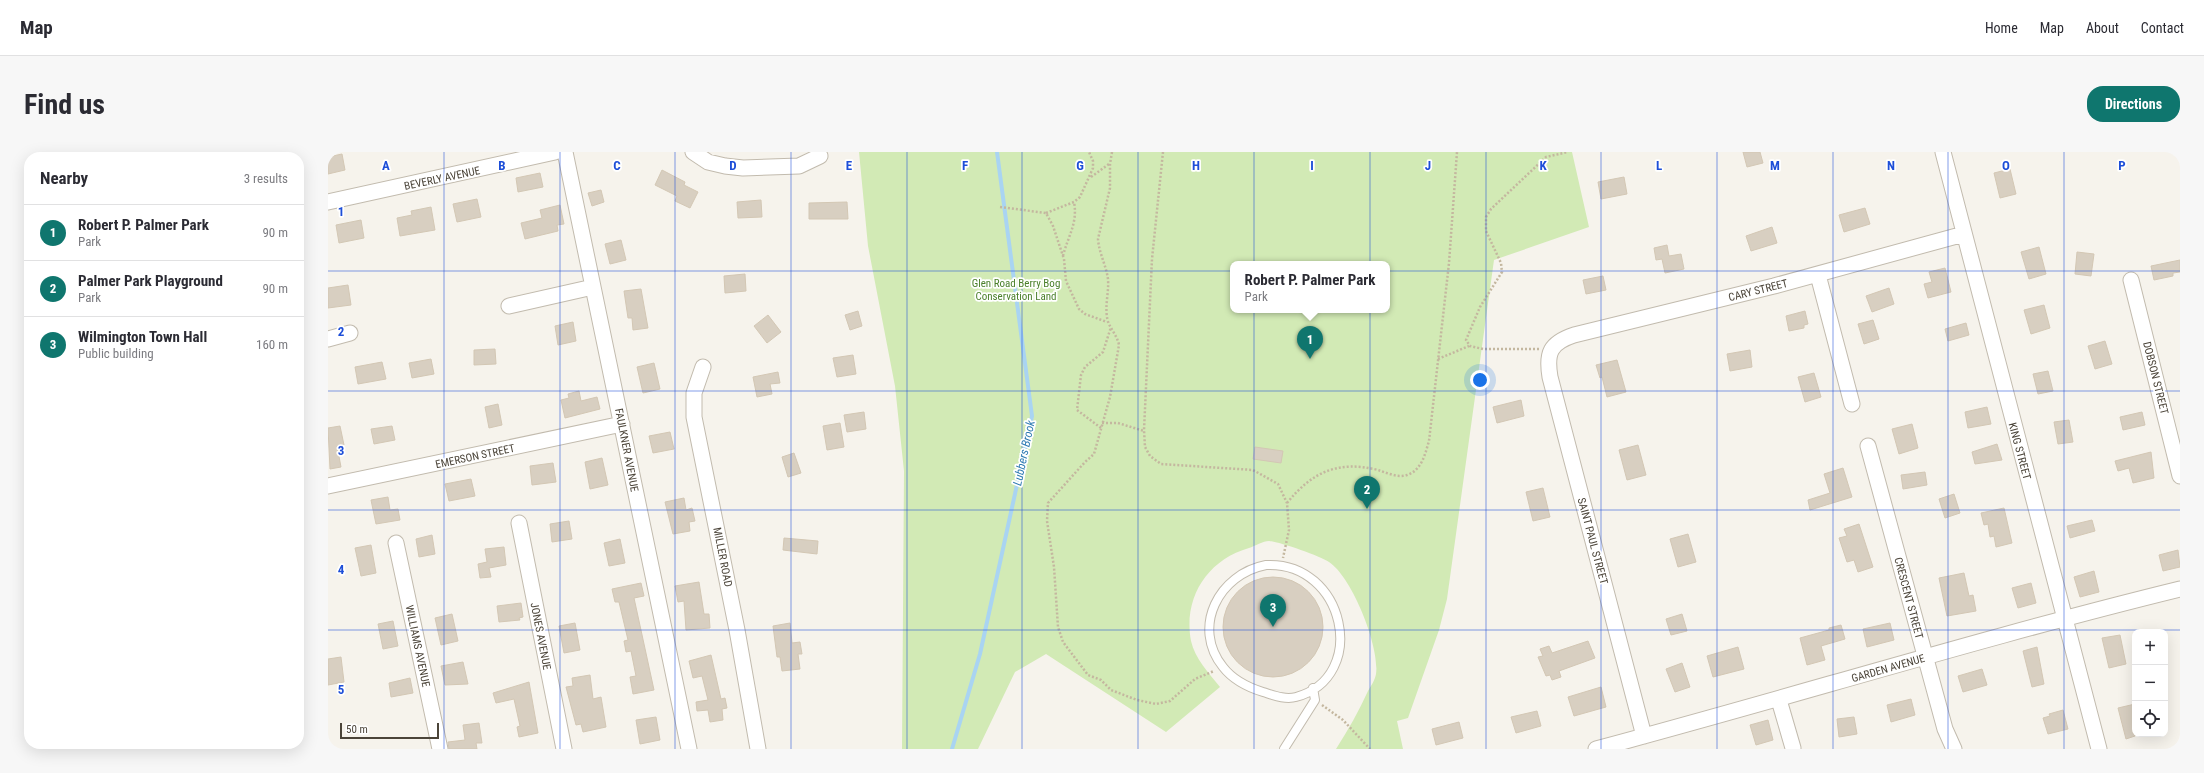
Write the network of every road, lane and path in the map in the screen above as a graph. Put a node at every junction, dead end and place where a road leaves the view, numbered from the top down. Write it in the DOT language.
graph roads {
  1 [pos="555,152"];
  2 [pos="565,152"];
  3 [pos="694,152"];
  4 [pos="1089,152"];
  5 [pos="1112,152"];
  6 [pos="1163,152"];
  7 [pos="1457,152"];
  8 [pos="1568,152"];
  9 [pos="1943,152"];
  10 [pos="1559,153"];
  11 [pos="820,156"];
  12 [pos="1110,164"];
  13 [pos="1090,177"];
  14 [pos="328,202"];
  15 [pos="1074,202"];
  16 [pos="1000,207"];
  17 [pos="1046,213"];
  18 [pos="1964,234"];
  19 [pos="1062,256"];
  20 [pos="1818,275"];
  21 [pos="2131,280"];
  22 [pos="593,287"];
  23 [pos="510,306"];
  24 [pos="1108,322"];
  25 [pos="1111,327"];
  26 [pos="350,333"];
  27 [pos="328,339"];
  28 [pos="1470,346"];
  29 [pos="1551,350"];
  30 [pos="1438,359"];
  31 [pos="702,367"];
  32 [pos="1852,404"];
  33 [pos="1102,423"];
  34 [pos="622,424"];
  35 [pos="1101,428"];
  36 [pos="1144,431"];
  37 [pos="1868,446"];
  38 [pos="2180,476"];
  39 [pos="328,486"];
  40 [pos="1287,503"];
  41 [pos="519,523"];
  42 [pos="396,543"];
  43 [pos="1282,565"];
  44 [pos="2180,589"];
  45 [pos="2064,618"];
  46 [pos="1924,657"];
  47 [pos="1222,666"];
  48 [pos="1313,688"];
  49 [pos="1315,700"];
  50 [pos="1779,700"];
  51 [pos="1644,736"];
  52 [pos="1793,748"];
  53 [pos="440,749"];
  54 [pos="564,749"];
  55 [pos="688,749"];
  56 [pos="758,749"];
  57 [pos="1284,749"];
  58 [pos="1370,749"];
  59 [pos="1596,749"];
  60 [pos="1954,749"];
  61 [pos="2099,749"];
  1 -- 14 [label="street, BEVERLY AVENUE"];
  2 -- 22 [label="street, FAULKNER AVENUE"];
  3 -- 11 [label="street"];
  4 -- 13 [label="path"];
  5 -- 12 [label="path"];
  6 -- 36 [label="path"];
  7 -- 30 [label="path"];
  8 -- 10 [label="path"];
  9 -- 18 [label="street, KING STREET"];
  10 -- 28 [label="path"];
  12 -- 13 [label="path"];
  12 -- 24 [label="path"];
  13 -- 15 [label="path"];
  15 -- 17 [label="path"];
  15 -- 19 [label="path"];
  16 -- 17 [label="path"];
  17 -- 19 [label="path"];
  18 -- 20 [label="street, CARY STREET"];
  18 -- 45 [label="street, KING STREET"];
  19 -- 24 [label="path"];
  20 -- 29 [label="street, CARY STREET"];
  20 -- 32 [label="street"];
  21 -- 38 [label="street, DOBSON STREET"];
  22 -- 23 [label="street"];
  22 -- 34 [label="street, FAULKNER AVENUE"];
  24 -- 25 [label="path"];
  25 -- 33 [label="path"];
  25 -- 35 [label="path"];
  26 -- 27 [label="street"];
  28 -- 29 [label="path"];
  28 -- 30 [label="path"];
  29 -- 51 [label="street, SAINT PAUL STREET"];
  30 -- 40 [label="path"];
  31 -- 56 [label="street, MILLER ROAD"];
  33 -- 35 [label="path"];
  33 -- 36 [label="path"];
  34 -- 39 [label="street, EMERSON STREET"];
  34 -- 55 [label="street, FAULKNER AVENUE"];
  35 -- 47 [label="path"];
  36 -- 40 [label="path"];
  37 -- 46 [label="street, CRESCENT STREET"];
  40 -- 43 [label="path"];
  41 -- 54 [label="street, JONES AVENUE"];
  42 -- 53 [label="street, WILLIAMS AVENUE"];
  43 -- 47 [label="lane"];
  43 -- 48 [label="lane"];
  44 -- 45 [label="street, GARDEN AVENUE"];
  45 -- 46 [label="street, GARDEN AVENUE"];
  45 -- 61 [label="street, KING STREET"];
  46 -- 50 [label="street, GARDEN AVENUE"];
  46 -- 60 [label="street, CRESCENT STREET"];
  47 -- 48 [label="lane"];
  48 -- 49 [label="lane"];
  49 -- 57 [label="lane"];
  49 -- 58 [label="path"];
  50 -- 51 [label="street, GARDEN AVENUE"];
  50 -- 52 [label="street"];
  51 -- 59 [label="street, GARDEN AVENUE"];
}
